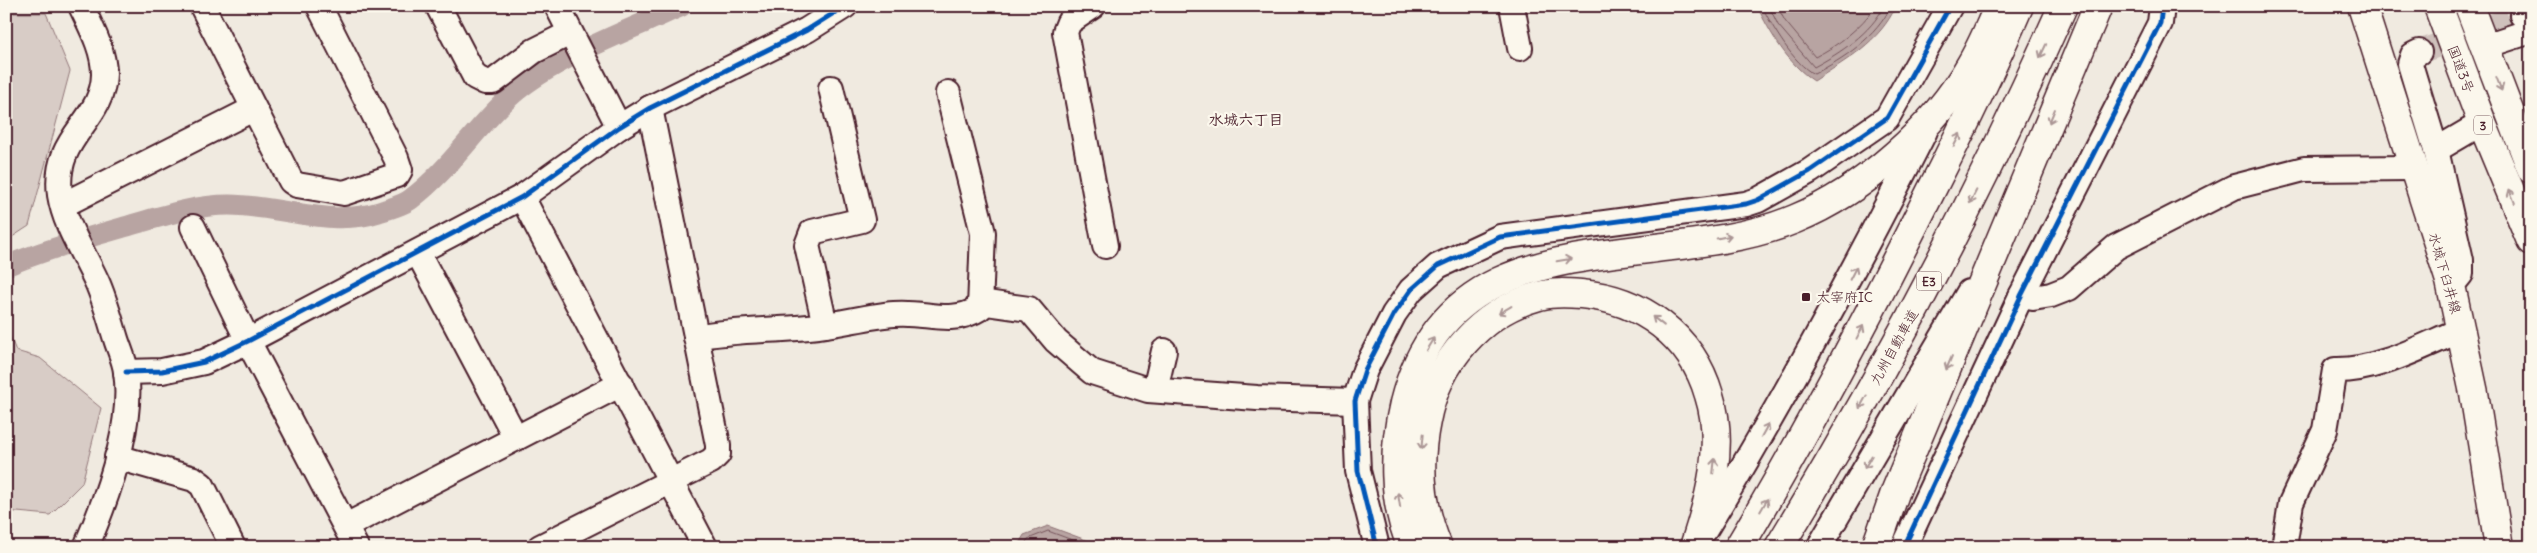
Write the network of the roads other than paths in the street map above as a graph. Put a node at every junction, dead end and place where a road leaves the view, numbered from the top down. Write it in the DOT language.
graph roads {
  1 [pos="81,6"];
  2 [pos="202,6"];
  3 [pos="319,6"];
  4 [pos="438,6"];
  5 [pos="557,6"];
  6 [pos="845,6"];
  7 [pos="1093,6"];
  8 [pos="1512,6"];
  9 [pos="1950,6"];
  10 [pos="1999,6"];
  11 [pos="2019,6"];
  12 [pos="2063,6"];
  13 [pos="2098,6"];
  14 [pos="2162,6"];
  15 [pos="2362,6"];
  16 [pos="2469,6"];
  17 [pos="2438,9"];
  18 [pos="2528,19"];
  19 [pos="570,33"];
  20 [pos="2484,46"];
  21 [pos="1520,48"];
  22 [pos="2419,52"];
  23 [pos="831,88"];
  24 [pos="948,93"];
  25 [pos="650,108"];
  26 [pos="253,109"];
  27 [pos="1931,118"];
  28 [pos="2482,123"];
  29 [pos="619,127"];
  30 [pos="2436,150"];
  31 [pos="2412,168"];
  32 [pos="2531,168"];
  33 [pos="522,197"];
  34 [pos="63,204"];
  35 [pos="193,227"];
  36 [pos="2001,240"];
  37 [pos="2531,242"];
  38 [pos="1105,246"];
  39 [pos="418,253"];
  40 [pos="2450,280"];
  41 [pos="2021,296"];
  42 [pos="980,302"];
  43 [pos="825,325"];
  44 [pos="2461,330"];
  45 [pos="696,336"];
  46 [pos="248,341"];
  47 [pos="1164,351"];
  48 [pos="126,372"];
  49 [pos="621,384"];
  50 [pos="1155,390"];
  51 [pos="1355,401"];
  52 [pos="516,438"];
  53 [pos="117,457"];
  54 [pos="672,480"];
  55 [pos="1896,490"];
  56 [pos="351,536"];
  57 [pos="86,547"];
  58 [pos="233,547"];
  59 [pos="540,547"];
  60 [pos="705,547"];
  61 [pos="1377,547"];
  62 [pos="1412,547"];
  63 [pos="1438,547"];
  64 [pos="1694,547"];
  65 [pos="1739,547"];
  66 [pos="1779,547"];
  67 [pos="1819,547"];
  68 [pos="1868,547"];
  69 [pos="1876,547"];
  70 [pos="1904,547"];
  71 [pos="2284,547"];
  72 [pos="2500,547"];
  1 -- 34 [label="street"];
  2 -- 26 [label="street"];
  3 -- 26 [label="street"];
  4 -- 19 [label="street"];
  5 -- 19 [label="street"];
  6 -- 25 [label="street"];
  7 -- 38 [label="street"];
  8 -- 21 [label="street"];
  9 -- 51 [label="street"];
  10 -- 27 [label="main road"];
  65 -- 11 [label="main road, one-way"];
  12 -- 66 [label="main road, 九州自動車道 / E3, one-way"];
  13 -- 36 [label="main road, one-way"];
  14 -- 41 [label="street"];
  15 -- 31 [label="main road, 水城下臼井線"];
  16 -- 20 [label="main road, 3"];
  17 -- 28 [label="main road, 国道3号 / 3"];
  18 -- 20 [label="street"];
  19 -- 29 [label="street"];
  20 -- 32 [label="main road, 3, one-way"];
  22 -- 30 [label="street"];
  23 -- 43 [label="street"];
  24 -- 42 [label="street"];
  25 -- 29 [label="street"];
  25 -- 45 [label="street"];
  26 -- 34 [label="street"];
  62 -- 27 [label="main road, one-way"];
  64 -- 27 [label="street, one-way"];
  28 -- 30 [label="street"];
  37 -- 28 [label="main road, 国道3号 / 3, one-way"];
  29 -- 33 [label="street"];
  30 -- 40 [label="street"];
  31 -- 40 [label="main road, 水城下臼井線"];
  31 -- 41 [label="street"];
  33 -- 39 [label="street"];
  33 -- 49 [label="street"];
  34 -- 48 [label="street"];
  35 -- 46 [label="street"];
  36 -- 55 [label="main road, one-way"];
  36 -- 67 [label="street, one-way"];
  39 -- 46 [label="street"];
  39 -- 52 [label="street"];
  40 -- 44 [label="main road, 水城下臼井線"];
  41 -- 70 [label="street"];
  42 -- 43 [label="street"];
  42 -- 50 [label="street"];
  43 -- 45 [label="street"];
  44 -- 71 [label="street"];
  44 -- 72 [label="main road, 水城下臼井線"];
  45 -- 54 [label="street"];
  46 -- 48 [label="street"];
  46 -- 56 [label="street"];
  47 -- 50 [label="street"];
  48 -- 53 [label="street"];
  49 -- 52 [label="street"];
  49 -- 54 [label="street"];
  50 -- 51 [label="street"];
  51 -- 61 [label="street"];
  52 -- 56 [label="street"];
  53 -- 57 [label="street"];
  53 -- 58 [label="street"];
  54 -- 59 [label="street"];
  54 -- 60 [label="street"];
  55 -- 68 [label="main road"];
  55 -- 69 [label="main road"];
  64 -- 63 [label="main road, one-way"];
}
